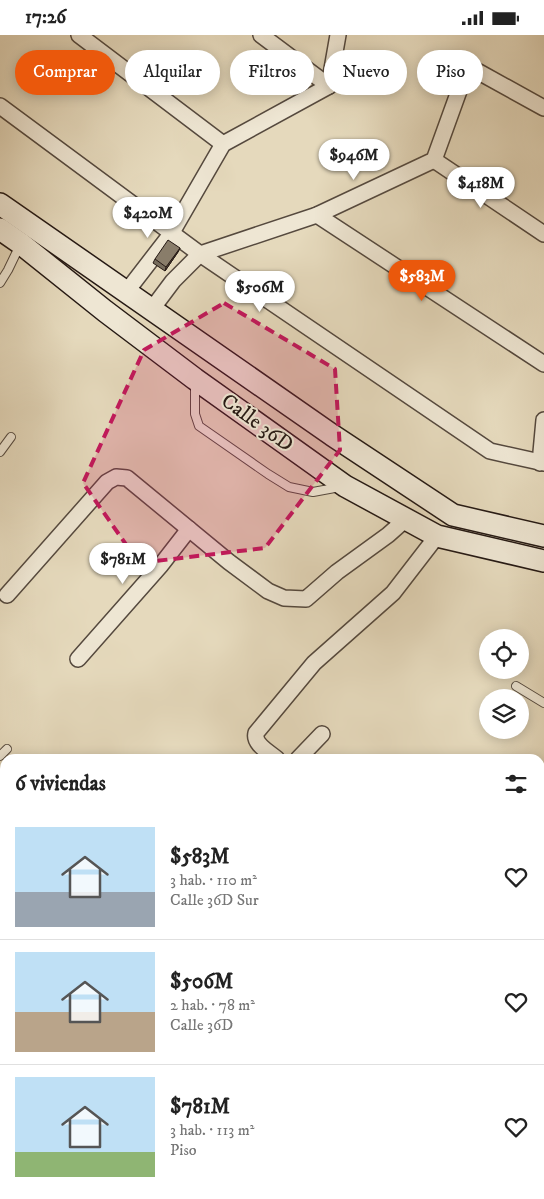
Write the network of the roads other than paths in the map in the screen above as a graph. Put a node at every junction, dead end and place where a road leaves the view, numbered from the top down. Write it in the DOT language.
graph roads {
  1 [pos="79,35"];
  2 [pos="261,35"];
  3 [pos="338,35"];
  4 [pos="335,50"];
  5 [pos="324,82"];
  6 [pos="324,89"];
  7 [pos="0,106"];
  8 [pos="544,108"];
  9 [pos="223,144"];
  10 [pos="434,160"];
  11 [pos="0,204"];
  12 [pos="317,215"];
  13 [pos="0,229"];
  14 [pos="171,234"];
  15 [pos="544,234"];
  16 [pos="20,243"];
  17 [pos="200,254"];
  18 [pos="0,283"];
  19 [pos="127,291"];
  20 [pos="156,311"];
  21 [pos="544,364"];
  22 [pos="196,379"];
  23 [pos="544,420"];
  24 [pos="11,437"];
  25 [pos="0,452"];
  26 [pos="542,463"];
  27 [pos="345,486"];
  28 [pos="406,519"];
  29 [pos="189,529"];
  30 [pos="544,535"];
  31 [pos="437,536"];
  32 [pos="544,561"];
  33 [pos="7,595"];
  34 [pos="78,659"];
  35 [pos="516,686"];
  36 [pos="544,703"];
  37 [pos="322,734"];
  38 [pos="7,749"];
  39 [pos="3,754"];
  40 [pos="271,754"];
  41 [pos="303,754"];
  1 -- 9 [label="street"];
  2 -- 5 [label="street"];
  3 -- 4 [label="street"];
  6 -- 9 [label="street"];
  7 -- 14 [label="street"];
  8 -- 10 [label="street"];
  9 -- 14 [label="street"];
  10 -- 12 [label="street"];
  10 -- 15 [label="street"];
  11 -- 19 [label="main road, Calle 36D"];
  12 -- 17 [label="street"];
  12 -- 21 [label="street"];
  13 -- 16 [label="main road, Calle 36D"];
  14 -- 17 [label="street"];
  14 -- 19 [label="street"];
  16 -- 18 [label="lane"];
  16 -- 22 [label="main road, Calle 36D"];
  17 -- 20 [label="street"];
  17 -- 26 [label="street"];
  19 -- 20 [label="main road, Calle 36D"];
  20 -- 30 [label="main road, Calle 36D"];
  22 -- 27 [label="main road, Calle 36D"];
  22 -- 27 [label="lane"];
  23 -- 26 [label="street"];
  24 -- 25 [label="lane"];
  27 -- 28 [label="main road, Calle 36D"];
  28 -- 29 [label="street"];
  28 -- 31 [label="main road, Calle 36D"];
  29 -- 33 [label="street"];
  29 -- 34 [label="street"];
  31 -- 32 [label="main road, Calle 36D"];
  31 -- 40 [label="street"];
  35 -- 36 [label="lane"];
  37 -- 41 [label="street"];
  38 -- 39 [label="lane"];
}
